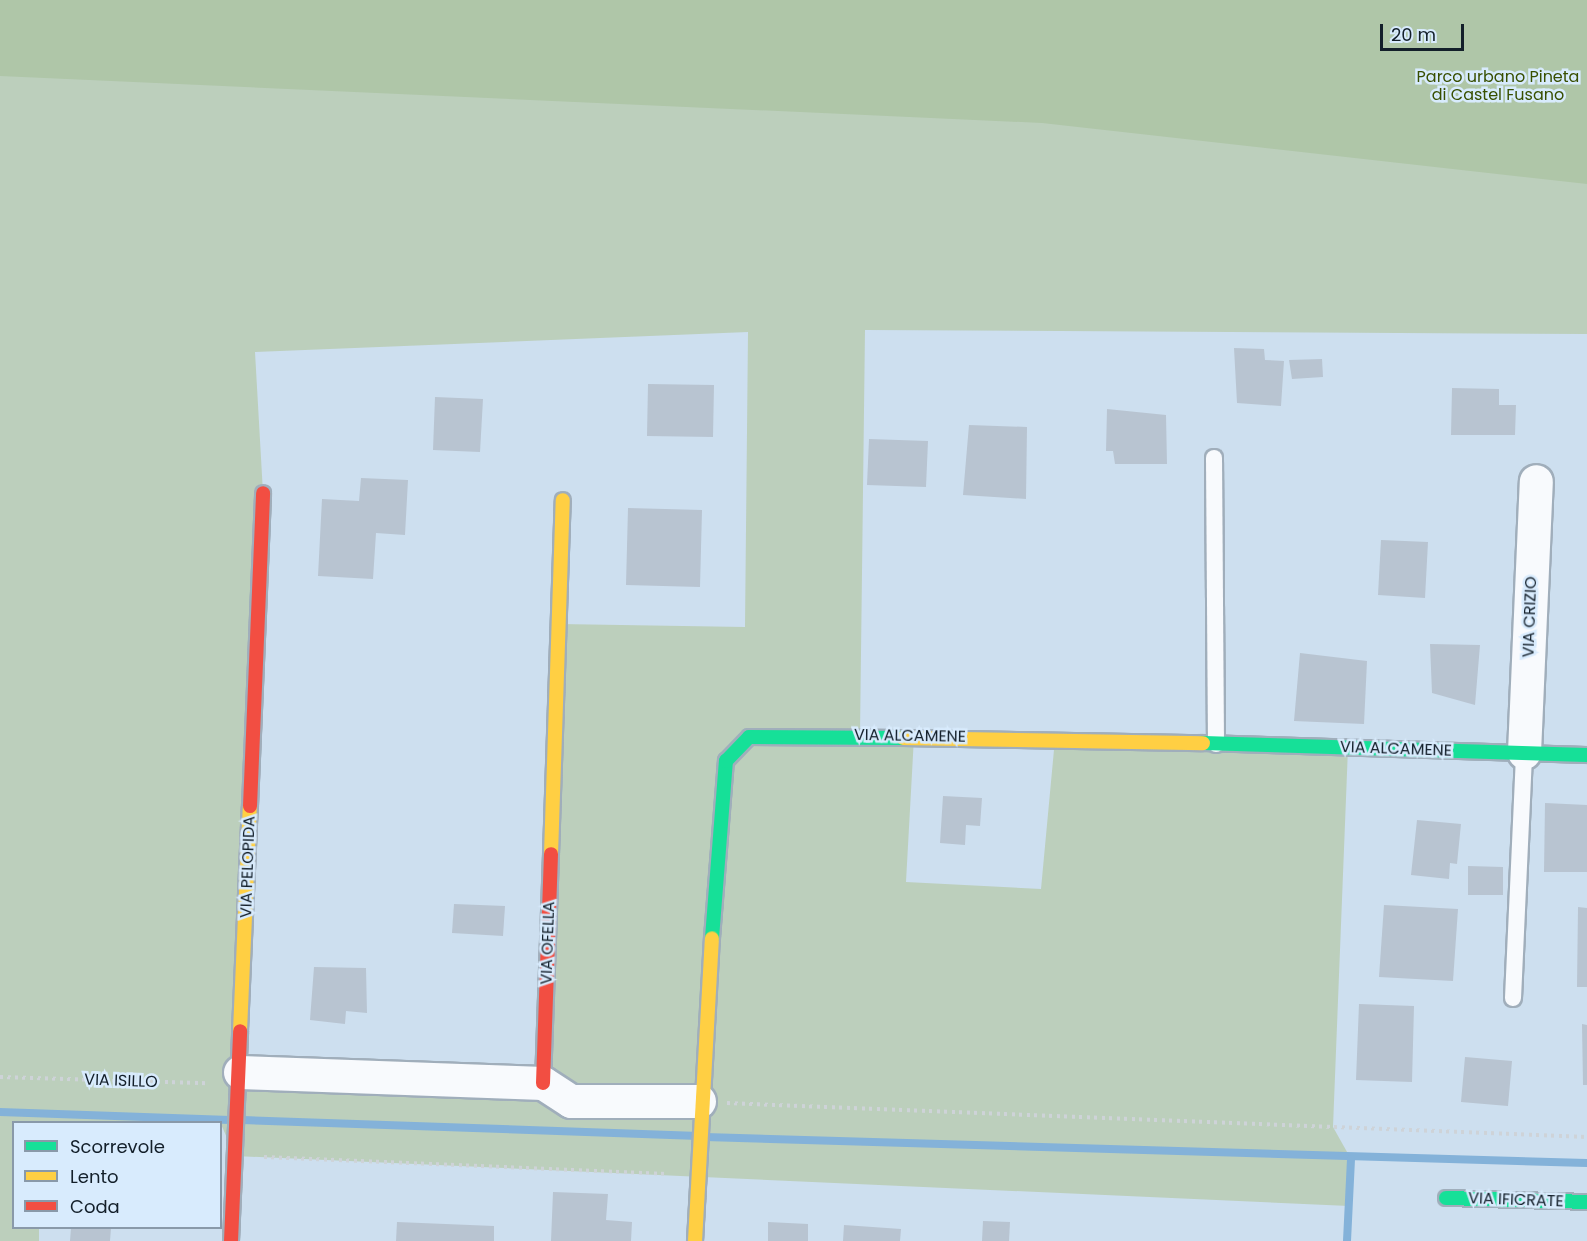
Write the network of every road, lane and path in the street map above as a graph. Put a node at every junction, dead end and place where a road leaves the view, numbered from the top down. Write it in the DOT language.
graph roads {
  1 [pos="1214,458"];
  2 [pos="1536,481"];
  3 [pos="263,493"];
  4 [pos="563,500"];
  5 [pos="1216,744"];
  6 [pos="1524,752"];
  7 [pos="1587,755"];
  8 [pos="1513,998"];
  9 [pos="240,1072"];
  10 [pos="0,1077"];
  11 [pos="543,1083"];
  12 [pos="699,1101"];
  13 [pos="1587,1137"];
  14 [pos="235,1156"];
  15 [pos="698,1176"];
  16 [pos="1446,1198"];
  17 [pos="1587,1202"];
  18 [pos="231,1241"];
  19 [pos="695,1241"];
  1 -- 5 [label="lane"];
  2 -- 6 [label="street, VIA CRIZIO"];
  3 -- 9 [label="street, VIA PELOPIDA"];
  4 -- 11 [label="street, VIA OFELLA"];
  5 -- 6 [label="street, VIA ALCAMENE"];
  5 -- 12 [label="street, VIA ALCAMENE"];
  6 -- 7 [label="street, VIA ALCAMENE"];
  6 -- 8 [label="lane"];
  9 -- 10 [label="path, VIA ISILLO"];
  9 -- 11 [label="street"];
  9 -- 14 [label="street, VIA PELOPIDA"];
  11 -- 12 [label="street"];
  12 -- 13 [label="path"];
  12 -- 15 [label="street, VIA ALCAMENE"];
  14 -- 15 [label="path"];
  14 -- 18 [label="street, VIA PELOPIDA"];
  15 -- 19 [label="street, VIA ALCAMENE"];
  16 -- 17 [label="street, VIA IFICRATE"];
}
